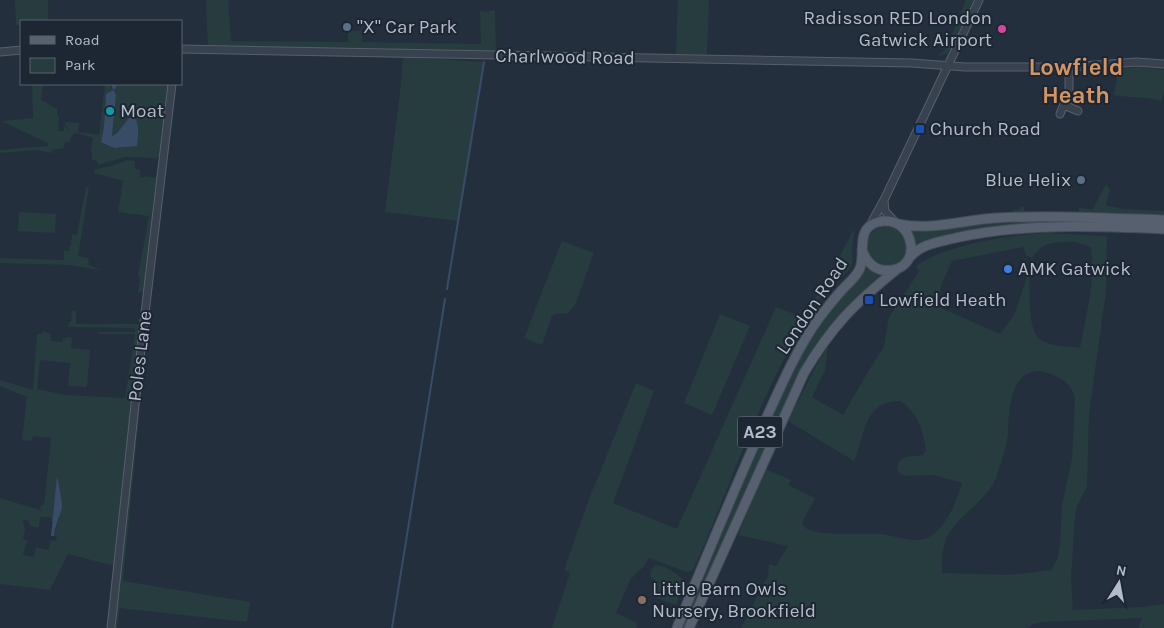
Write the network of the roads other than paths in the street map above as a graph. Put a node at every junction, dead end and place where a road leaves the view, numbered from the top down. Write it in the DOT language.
graph roads {
  1 [pos="979,0"];
  2 [pos="182,49"];
  3 [pos="20,50"];
  4 [pos="0,52"];
  5 [pos="1164,64"];
  6 [pos="948,65"];
  7 [pos="1069,67"];
  8 [pos="172,85"];
  9 [pos="1064,105"];
  10 [pos="1078,111"];
  11 [pos="1060,114"];
  12 [pos="885,198"];
  13 [pos="1164,220"];
  14 [pos="896,223"];
  15 [pos="868,229"];
  16 [pos="1164,229"];
  17 [pos="862,250"];
  18 [pos="908,260"];
  19 [pos="898,268"];
  20 [pos="111,628"];
  21 [pos="677,628"];
  22 [pos="689,628"];
  1 -- 6 [label="street"];
  2 -- 6 [label="street, Charlwood Road"];
  3 -- 4 [label="street"];
  5 -- 7 [label="street"];
  6 -- 7 [label="street"];
  6 -- 12 [label="street"];
  7 -- 9 [label="street"];
  8 -- 20 [label="street, Poles Lane"];
  9 -- 10 [label="street"];
  9 -- 11 [label="street"];
  12 -- 14 [label="street"];
  12 -- 15 [label="street"];
  13 -- 14 [label="main road"];
  14 -- 15 [label="main road"];
  14 -- 18 [label="main road"];
  15 -- 17 [label="main road"];
  16 -- 18 [label="main road"];
  17 -- 19 [label="main road"];
  17 -- 21 [label="main road, London Road / A23"];
  18 -- 19 [label="main road"];
  19 -- 22 [label="main road, London Road / A23"];
}
